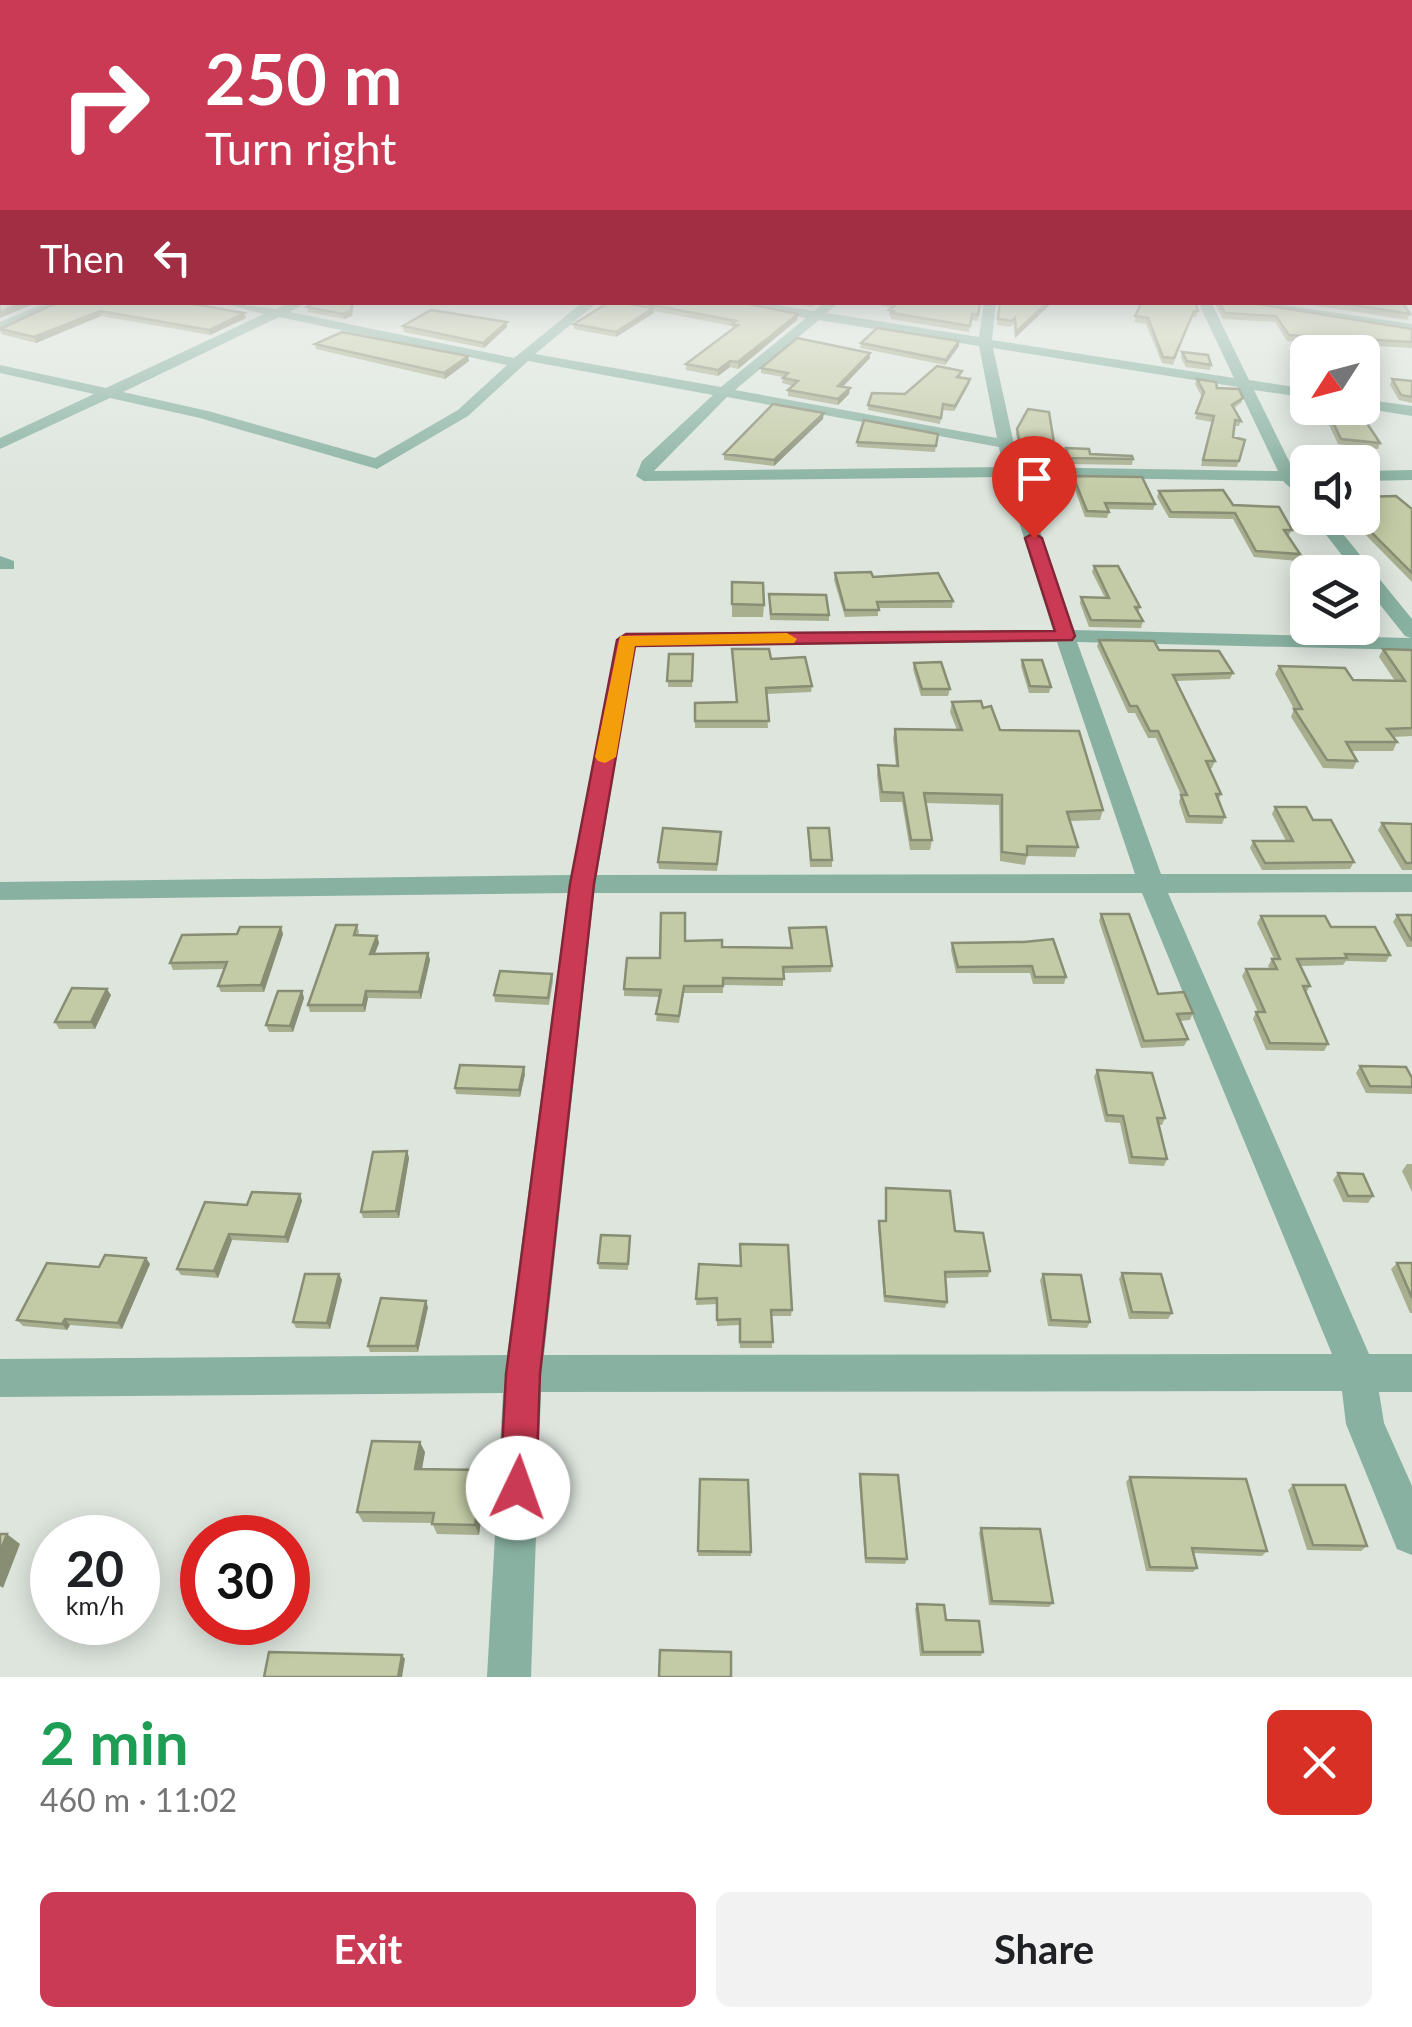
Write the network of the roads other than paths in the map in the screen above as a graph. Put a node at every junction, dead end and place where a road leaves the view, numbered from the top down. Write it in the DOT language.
graph roads {
  1 [pos="226,336"];
  2 [pos="394,336"];
  3 [pos="549,336"];
  4 [pos="792,336"];
  5 [pos="948,336"];
  6 [pos="986,336"];
  7 [pos="1220,336"];
  8 [pos="985,342"];
  9 [pos="520,360"];
  10 [pos="0,369"];
  11 [pos="1243,384"];
  12 [pos="1290,391"];
  13 [pos="104,392"];
  14 [pos="723,393"];
  15 [pos="1380,406"];
  16 [pos="1412,411"];
  17 [pos="0,444"];
  18 [pos="1006,444"];
  19 [pos="1012,472"];
  20 [pos="1412,475"];
  21 [pos="1380,476"];
  22 [pos="1288,477"];
  23 [pos="1290,479"];
  24 [pos="1335,535"];
  25 [pos="1412,632"];
  26 [pos="1066,636"];
  27 [pos="1412,644"];
  28 [pos="1151,883"];
  29 [pos="1412,883"];
  30 [pos="582,884"];
  31 [pos="0,891"];
  32 [pos="1358,1372"];
  33 [pos="1412,1373"];
  34 [pos="523,1374"];
  35 [pos="0,1378"];
  36 [pos="1412,1534"];
  37 [pos="509,1677"];
  1 -- 13 [label="street"];
  2 -- 9 [label="street"];
  3 -- 9 [label="street"];
  4 -- 14 [label="street"];
  5 -- 8 [label="street"];
  6 -- 8 [label="street"];
  7 -- 11 [label="street"];
  8 -- 11 [label="street"];
  8 -- 18 [label="street"];
  9 -- 13 [label="street"];
  9 -- 14 [label="street"];
  10 -- 13 [label="street"];
  11 -- 12 [label="street"];
  11 -- 22 [label="street"];
  13 -- 17 [label="street"];
  14 -- 18 [label="street"];
  14 -- 19 [label="street"];
  15 -- 16 [label="street"];
  18 -- 19 [label="street"];
  19 -- 22 [label="street"];
  19 -- 26 [label="street"];
  20 -- 21 [label="street"];
  22 -- 23 [label="street"];
  24 -- 25 [label="street"];
  26 -- 27 [label="street"];
  26 -- 28 [label="street"];
  26 -- 30 [label="street"];
  28 -- 29 [label="street"];
  28 -- 30 [label="street"];
  28 -- 32 [label="street"];
  30 -- 31 [label="street"];
  30 -- 34 [label="street"];
  32 -- 33 [label="street"];
  32 -- 34 [label="street"];
  32 -- 36 [label="street"];
  34 -- 35 [label="street"];
  34 -- 37 [label="street"];
}
